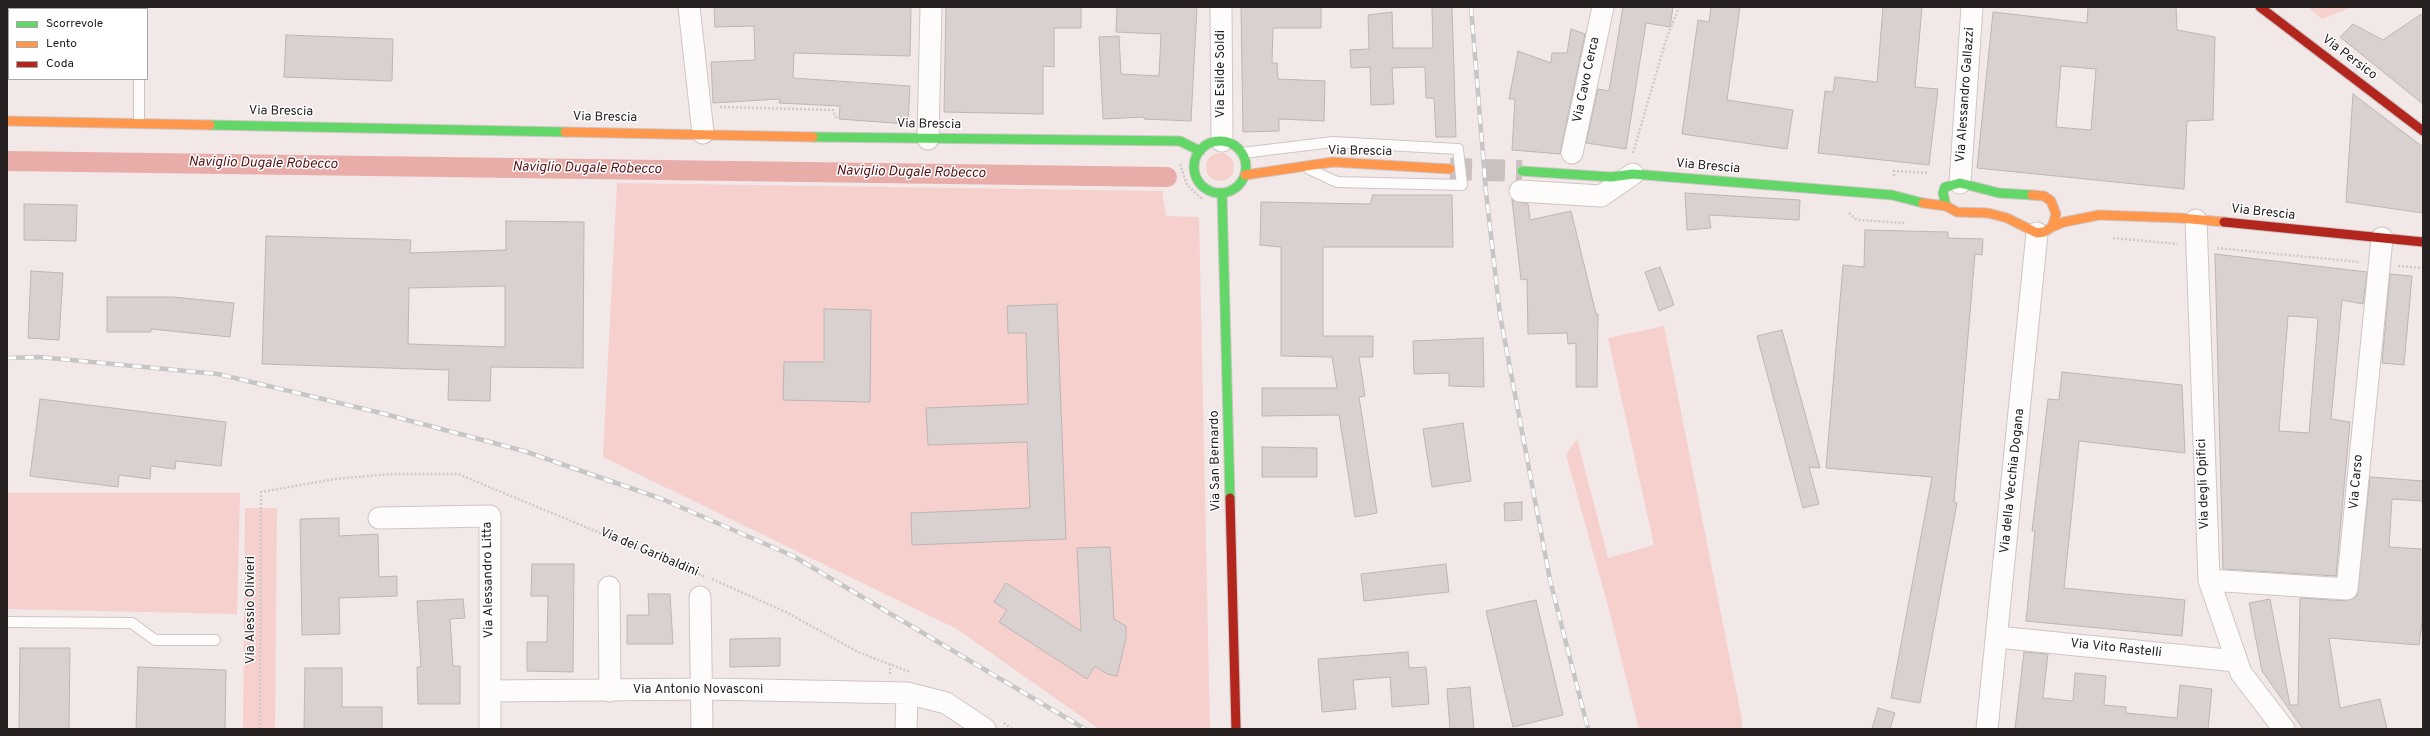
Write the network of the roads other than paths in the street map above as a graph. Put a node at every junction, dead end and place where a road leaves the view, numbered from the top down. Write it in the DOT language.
graph roads {
  1 [pos="689,7"];
  2 [pos="931,7"];
  3 [pos="1221,7"];
  4 [pos="1603,7"];
  5 [pos="1972,7"];
  6 [pos="2260,7"];
  7 [pos="139,80"];
  8 [pos="7,121"];
  9 [pos="139,122"];
  10 [pos="2422,127"];
  11 [pos="703,133"];
  12 [pos="928,139"];
  13 [pos="1222,141"];
  14 [pos="1200,151"];
  15 [pos="1572,153"];
  16 [pos="1242,154"];
  17 [pos="1304,166"];
  18 [pos="1450,169"];
  19 [pos="1633,174"];
  20 [pos="1245,175"];
  21 [pos="1521,181"];
  22 [pos="1953,185"];
  23 [pos="1932,188"];
  24 [pos="1910,190"];
  25 [pos="1222,193"];
  26 [pos="1892,195"];
  27 [pos="2051,200"];
  28 [pos="2066,205"];
  29 [pos="1946,206"];
  30 [pos="2080,209"];
  31 [pos="2100,215"];
  32 [pos="2196,220"];
  33 [pos="2044,230"];
  34 [pos="2382,238"];
  35 [pos="2423,242"];
  36 [pos="379,518"];
  37 [pos="2209,580"];
  38 [pos="609,587"];
  39 [pos="700,597"];
  40 [pos="7,622"];
  41 [pos="1997,637"];
  42 [pos="215,640"];
  43 [pos="2236,661"];
  44 [pos="610,690"];
  45 [pos="701,690"];
  46 [pos="490,691"];
  47 [pos="906,693"];
  48 [pos="992,725"];
  49 [pos="490,729"];
  50 [pos="702,729"];
  51 [pos="906,729"];
  52 [pos="1236,729"];
  53 [pos="1987,729"];
  54 [pos="2284,729"];
  1 -- 11 [label="street"];
  2 -- 12 [label="street"];
  3 -- 13 [label="street, Via Esilde Soldi"];
  4 -- 15 [label="street, Via Cavo Cerca"];
  5 -- 22 [label="street, Via Alessandro Gallazzi"];
  6 -- 10 [label="main road, Via Persico"];
  7 -- 9 [label="lane"];
  8 -- 9 [label="main road, Via Brescia"];
  9 -- 11 [label="main road, Via Brescia"];
  11 -- 12 [label="main road, Via Brescia"];
  12 -- 14 [label="main road, Via Brescia"];
  13 -- 14 [label="main road"];
  13 -- 16 [label="main road"];
  14 -- 25 [label="main road"];
  16 -- 17 [label="lane"];
  16 -- 20 [label="main road"];
  17 -- 18 [label="main road, Via Brescia"];
  17 -- 20 [label="main road, Via Brescia"];
  19 -- 21 [label="street"];
  19 -- 26 [label="main road, Via Brescia"];
  20 -- 25 [label="main road"];
  22 -- 23 [label="main road"];
  22 -- 27 [label="main road"];
  22 -- 29 [label="main road"];
  24 -- 26 [label="main road, Via Brescia"];
  25 -- 52 [label="main road, Via San Bernardo"];
  26 -- 29 [label="main road, Via Brescia"];
  27 -- 28 [label="main road"];
  27 -- 33 [label="main road"];
  29 -- 33 [label="main road, Via Brescia"];
  30 -- 31 [label="main road, Via Brescia"];
  31 -- 32 [label="main road, Via Brescia"];
  31 -- 33 [label="main road, Via Brescia"];
  32 -- 34 [label="main road, Via Brescia"];
  32 -- 37 [label="street, Via degli Opifici"];
  33 -- 41 [label="street, Via della Vecchia Dogana"];
  34 -- 35 [label="main road, Via Brescia"];
  34 -- 37 [label="street, Via Carso"];
  36 -- 46 [label="street, Via Alessandro Litta"];
  37 -- 43 [label="street, Via degli Opifici"];
  38 -- 44 [label="street"];
  39 -- 45 [label="street"];
  40 -- 42 [label="lane"];
  41 -- 43 [label="street, Via Vito Rastelli"];
  41 -- 53 [label="street, Via della Vecchia Dogana"];
  43 -- 54 [label="street, Via degli Opifici"];
  44 -- 45 [label="street, Via Antonio Novasconi"];
  44 -- 46 [label="street, Via Antonio Novasconi"];
  45 -- 47 [label="street, Via Antonio Novasconi"];
  45 -- 50 [label="street"];
  46 -- 49 [label="street, Via Alessandro Litta"];
  47 -- 48 [label="street"];
  47 -- 51 [label="street"];
}
